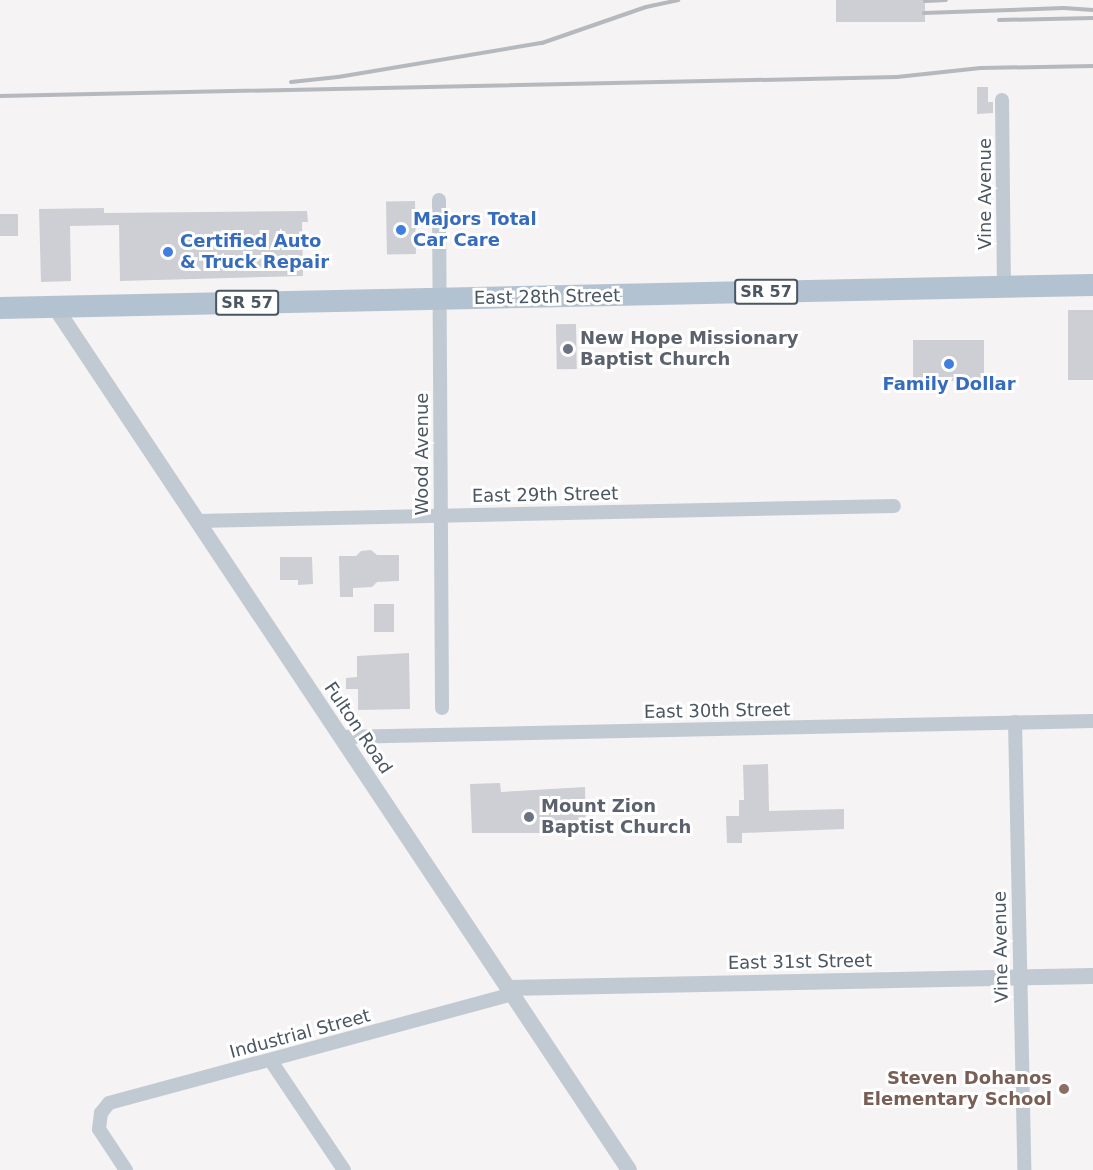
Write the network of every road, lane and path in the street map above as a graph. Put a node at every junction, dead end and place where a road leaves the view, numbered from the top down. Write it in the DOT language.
graph roads {
  1 [pos="1002,100"];
  2 [pos="439,200"];
  3 [pos="1093,285"];
  4 [pos="1004,287"];
  5 [pos="439,299"];
  6 [pos="55,307"];
  7 [pos="0,308"];
  8 [pos="894,506"];
  9 [pos="440,515"];
  10 [pos="197,521"];
  11 [pos="442,708"];
  12 [pos="1093,721"];
  13 [pos="1015,722"];
  14 [pos="341,737"];
  15 [pos="1093,976"];
  16 [pos="1020,977"];
  17 [pos="510,991"];
  18 [pos="271,1061"];
  19 [pos="126,1170"];
  20 [pos="344,1170"];
  21 [pos="629,1170"];
  22 [pos="1024,1170"];
  1 -- 4 [label="street, Vine Avenue"];
  2 -- 5 [label="street, Wood Avenue"];
  3 -- 4 [label="main road, East 28th Street / SR 57"];
  4 -- 5 [label="main road, East 28th Street / SR 57"];
  5 -- 6 [label="main road, East 28th Street / SR 57"];
  5 -- 9 [label="street, Wood Avenue"];
  6 -- 7 [label="main road, East 28th Street / SR 57"];
  6 -- 10 [label="street, Fulton Road"];
  8 -- 9 [label="street, East 29th Street"];
  9 -- 10 [label="street, East 29th Street"];
  9 -- 11 [label="street, Wood Avenue"];
  10 -- 14 [label="street, Fulton Road"];
  12 -- 13 [label="street, East 30th Street"];
  13 -- 14 [label="street, East 30th Street"];
  13 -- 16 [label="street, Vine Avenue"];
  14 -- 17 [label="street, Fulton Road"];
  15 -- 16 [label="street, East 31st Street"];
  16 -- 17 [label="street, East 31st Street"];
  16 -- 22 [label="street, Vine Avenue"];
  17 -- 18 [label="street, Industrial Street"];
  17 -- 21 [label="street, Fulton Road"];
  18 -- 19 [label="street, Industrial Street"];
  18 -- 20 [label="street"];
}
